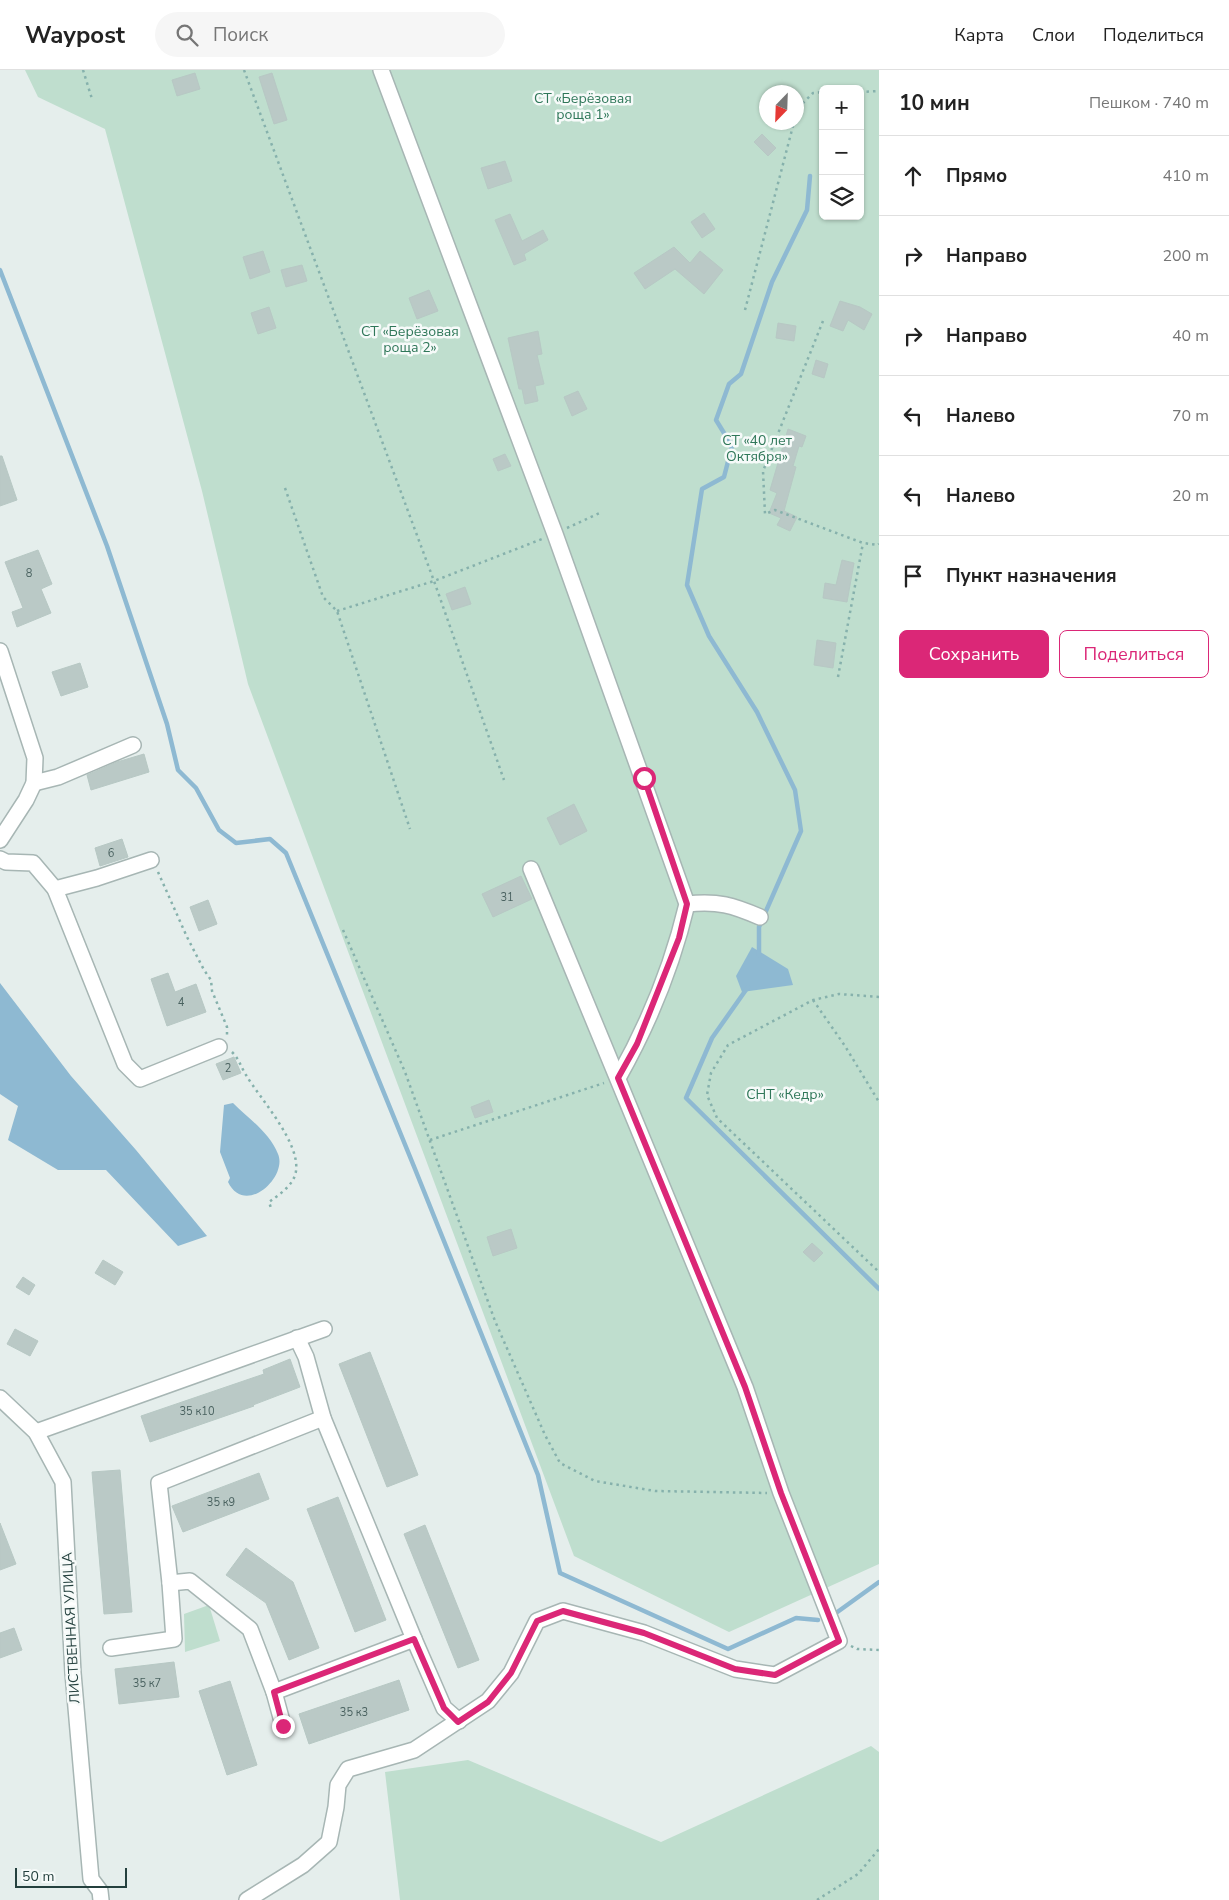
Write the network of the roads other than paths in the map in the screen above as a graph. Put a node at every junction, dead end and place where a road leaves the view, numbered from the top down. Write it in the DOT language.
graph roads {
  1 [pos="381,70"];
  2 [pos="0,651"];
  3 [pos="133,745"];
  4 [pos="34,783"];
  5 [pos="0,840"];
  6 [pos="0,859"];
  7 [pos="151,860"];
  8 [pos="531,868"];
  9 [pos="55,889"];
  10 [pos="687,904"];
  11 [pos="760,917"];
  12 [pos="219,1046"];
  13 [pos="618,1078"];
  14 [pos="324,1329"];
  15 [pos="297,1338"];
  16 [pos="0,1398"];
  17 [pos="324,1418"];
  18 [pos="36,1432"];
  19 [pos="170,1583"];
  20 [pos="414,1639"];
  21 [pos="111,1648"];
  22 [pos="274,1692"];
  23 [pos="458,1722"];
  24 [pos="283,1726"];
  25 [pos="101,1900"];
  26 [pos="246,1900"];
  1 -- 10 [label="street"];
  2 -- 4 [label="street"];
  3 -- 4 [label="street"];
  4 -- 5 [label="street"];
  6 -- 9 [label="street"];
  7 -- 9 [label="street"];
  8 -- 13 [label="street"];
  9 -- 12 [label="street"];
  10 -- 11 [label="street"];
  10 -- 13 [label="street"];
  13 -- 23 [label="street"];
  14 -- 15 [label="street"];
  15 -- 17 [label="street"];
  15 -- 18 [label="street"];
  16 -- 18 [label="street, ЛИСТВЕННАЯ УЛИЦА"];
  17 -- 19 [label="street"];
  17 -- 20 [label="street"];
  18 -- 25 [label="street, ЛИСТВЕННАЯ УЛИЦА"];
  19 -- 21 [label="street"];
  19 -- 22 [label="street"];
  20 -- 22 [label="street"];
  20 -- 23 [label="street"];
  22 -- 24 [label="street"];
  23 -- 26 [label="street"];
}
